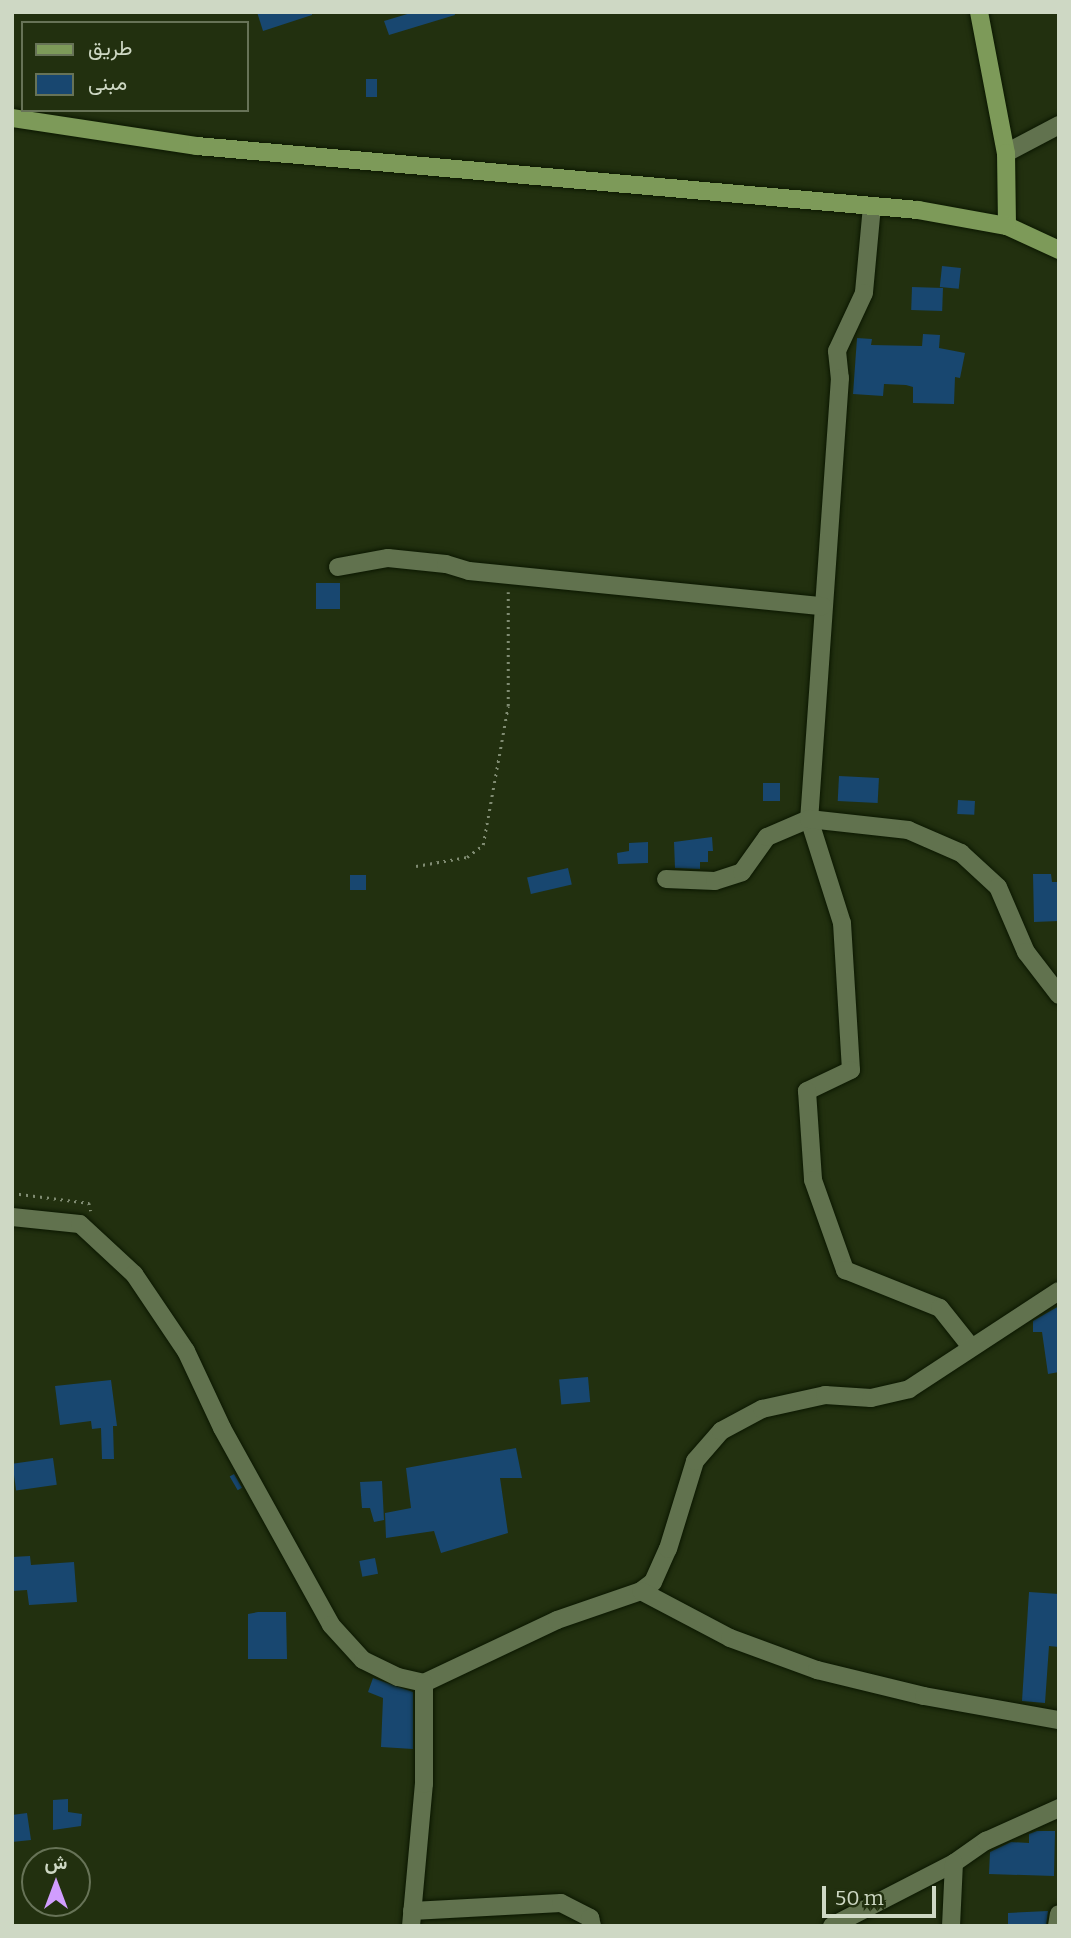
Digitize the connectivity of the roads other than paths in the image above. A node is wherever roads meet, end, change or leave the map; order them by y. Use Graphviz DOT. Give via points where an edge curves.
graph roads {
  1 [pos="979,12"];
  2 [pos="12,118"];
  3 [pos="1059,125"];
  4 [pos="1006,153"];
  5 [pos="872,206"];
  6 [pos="1007,226"];
  7 [pos="1059,250"];
  8 [pos="338,567"];
  9 [pos="822,606"];
  10 [pos="809,820"];
  11 [pos="666,879"];
  12 [pos="1059,995"];
  13 [pos="12,1217"];
  14 [pos="1059,1291"];
  15 [pos="971,1347"];
  16 [pos="641,1591"];
  17 [pos="424,1683"];
  18 [pos="1059,1720"];
  19 [pos="1059,1808"];
  20 [pos="954,1863"];
  21 [pos="1059,1914"];
  22 [pos="411,1918"];
  23 [pos="861,1919"];
  24 [pos="592,1926"];
  25 [pos="832,1926"];
  26 [pos="951,1926"];
  27 [pos="1057,1926"];
  1 -- 4 [label="main road"];
  2 -- 5 [label="main road" via="197,146 356,163"];
  3 -- 4 [label="street"];
  4 -- 6 [label="main road"];
  5 -- 6 [label="main road" via="964,216"];
  5 -- 9 [label="street" via="864,293 837,351 838,416"];
  6 -- 7 [label="main road"];
  8 -- 9 [label="street" via="388,558"];
  9 -- 10 [label="street"];
  10 -- 11 [label="street" via="767,838 742,872 715,881"];
  10 -- 12 [label="street" via="908,831 961,853 998,887 1026,952"];
  10 -- 15 [label="street" via="842,923 851,1070 807,1091 813,1180 845,1270 940,1308"];
  13 -- 17 [label="street" via="80,1224 105,1242 134,1274 186,1351 222,1428 331,1625 363,1660 398,1677"];
  14 -- 15 [label="street"];
  15 -- 16 [label="street" via="909,1388 871,1398 825,1395 775,1406 721,1431 695,1461 668,1549 653,1582"];
  16 -- 17 [label="street" via="557,1620"];
  16 -- 18 [label="street" via="730,1638 817,1670 924,1696"];
  17 -- 22 [label="street" via="424,1784"];
  19 -- 20 [label="street" via="986,1841"];
  20 -- 23 [label="street"];
  20 -- 26 [label="street"];
  21 -- 27 [label="street"];
  22 -- 24 [label="street" via="561,1903 590,1918"];
  23 -- 25 [label="street"];
}
